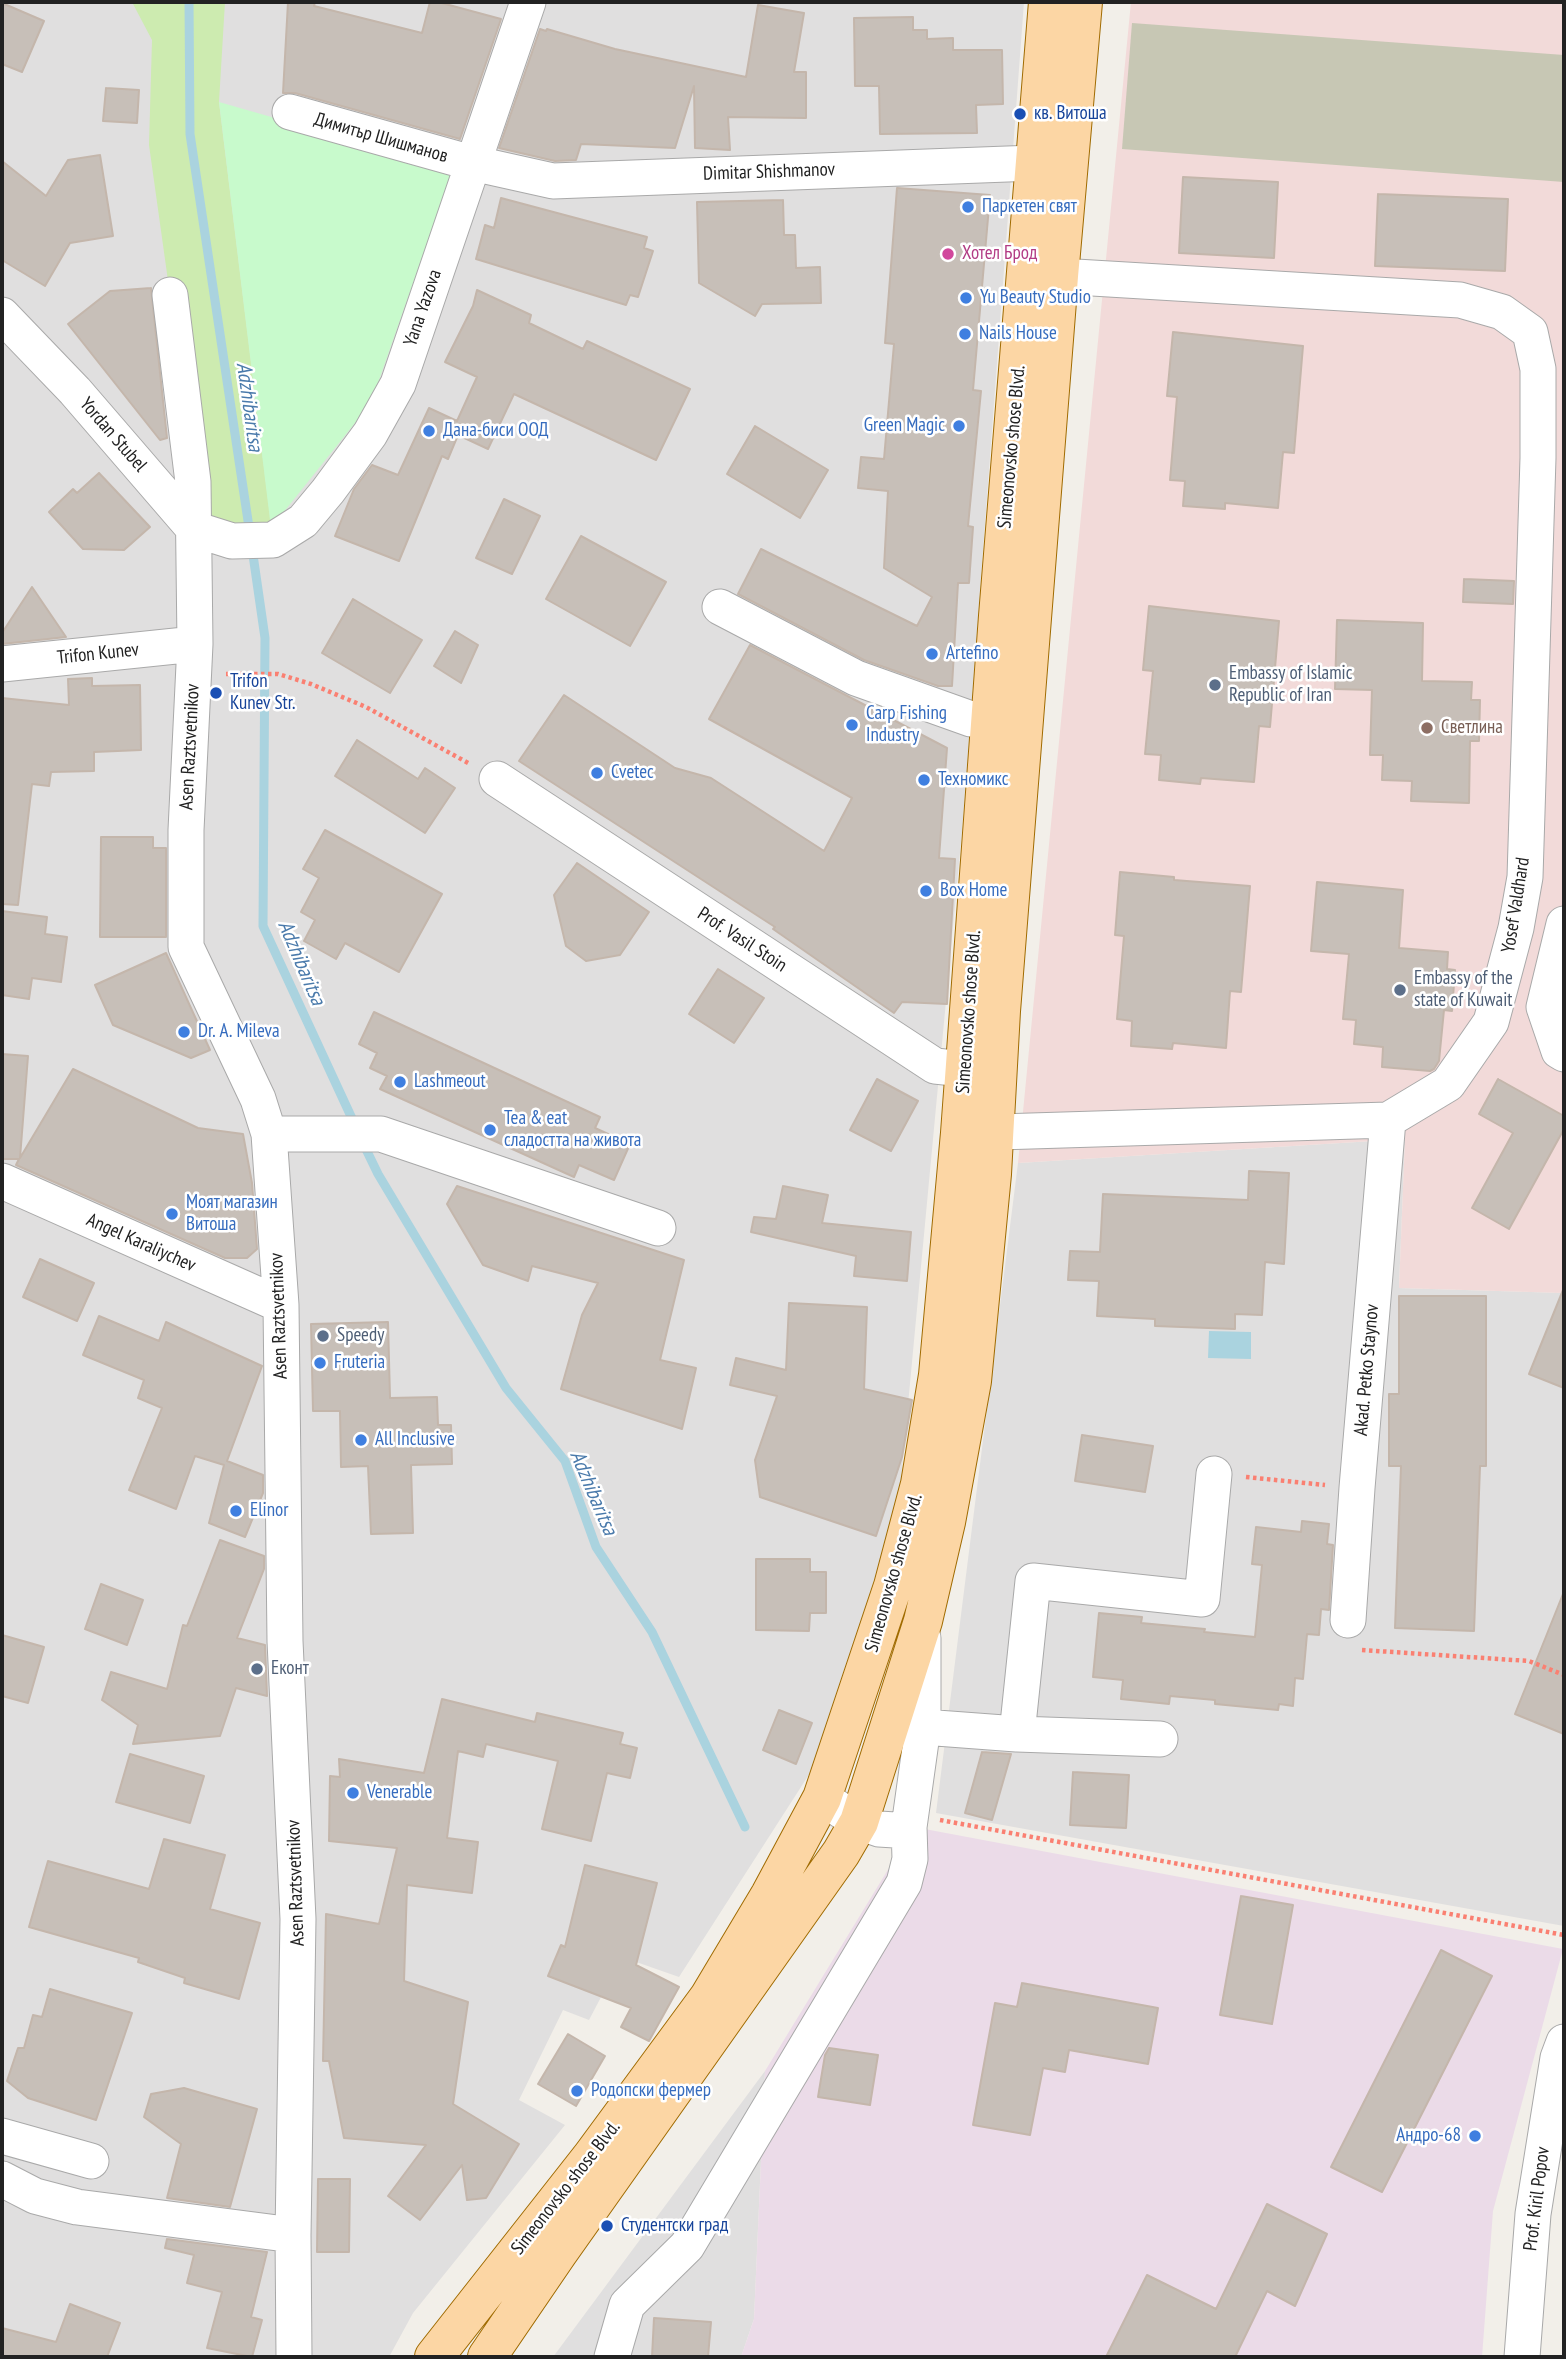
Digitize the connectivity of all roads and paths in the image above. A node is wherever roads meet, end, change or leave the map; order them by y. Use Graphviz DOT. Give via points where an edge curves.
graph roads {
  1 [pos="528,2"];
  2 [pos="1048,2"];
  3 [pos="1083,2"];
  4 [pos="290,113"];
  5 [pos="1052,162"];
  6 [pos="472,163"];
  7 [pos="1059,276"];
  8 [pos="170,295"];
  9 [pos="2,315"];
  10 [pos="194,529"];
  11 [pos="720,607"];
  12 [pos="195,644"];
  13 [pos="2,664"];
  14 [pos="217,674"];
  15 [pos="991,722"];
  16 [pos="497,779"];
  17 [pos="1564,924"];
  18 [pos="1564,1054"];
  19 [pos="981,1072"];
  20 [pos="1388,1120"];
  21 [pos="977,1133"];
  22 [pos="269,1134"];
  23 [pos="2,1181"];
  24 [pos="658,1228"];
  25 [pos="281,1305"];
  26 [pos="1214,1474"];
  27 [pos="1282,1481"];
  28 [pos="1326,1485"];
  29 [pos="1348,1620"];
  30 [pos="923,1621"];
  31 [pos="1564,1675"];
  32 [pos="923,1727"];
  33 [pos="1017,1734"];
  34 [pos="1160,1739"];
  35 [pos="822,1798"];
  36 [pos="910,1821"];
  37 [pos="859,1822"];
  38 [pos="1564,1935"];
  39 [pos="1564,2042"];
  40 [pos="2,2138"];
  41 [pos="92,2161"];
  42 [pos="2,2179"];
  43 [pos="293,2235"];
  44 [pos="294,2357"];
  45 [pos="434,2357"];
  46 [pos="487,2357"];
  47 [pos="612,2357"];
  48 [pos="1522,2357"];
  1 -- 6 [label="street, Yana Yazova"];
  2 -- 5 [label="main road, Simeonovsko shose Blvd."];
  3 -- 5 [label="main road, Simeonovsko shose Blvd."];
  4 -- 6 [label="street, Димитър Шишманов"];
  5 -- 6 [label="street, Dimitar Shishmanov" via="553,181"];
  5 -- 7 [label="main road, Simeonovsko shose Blvd."];
  5 -- 15 [label="main road, Simeonovsko shose Blvd."];
  6 -- 10 [label="street, Yana Yazova" via="398,384 370,434 328,491 303,521 273,540 232,541"];
  7 -- 19 [label="main road, Simeonovsko shose Blvd."];
  7 -- 20 [label="street, Yosef Valdhard" via="1460,300 1502,312 1530,332 1538,369 1538,458 1525,877 1516,928 1491,1021 1448,1084"];
  8 -- 10 [label="street, Asen Raztsvetnikov" via="193,482"];
  9 -- 10 [label="street, Yordan Stubel" via="75,391"];
  10 -- 12 [label="street, Asen Raztsvetnikov"];
  11 -- 15 [label="street" via="856,678"];
  12 -- 13 [label="street, Trifon Kunev"];
  12 -- 22 [label="street, Asen Raztsvetnikov" via="186,947 258,1099"];
  14 -- 16 [label="path" via="278,674 366,707"];
  15 -- 19 [label="main road, Simeonovsko shose Blvd."];
  16 -- 19 [label="street, Prof. Vasil Stoin" via="934,1066"];
  17 -- 18 [label="street" via="1544,1007"];
  19 -- 21 [label="main road, Simeonovsko shose Blvd."];
  20 -- 21 [label="street, Yosef Valdhard"];
  20 -- 29 [label="street, Akad. Petko Staynov"];
  21 -- 30 [label="main road, Simeonovsko shose Blvd." via="972,1381"];
  21 -- 35 [label="main road, Simeonovsko shose Blvd." via="920,1484 892,1587"];
  22 -- 24 [label="street" via="381,1134"];
  22 -- 25 [label="street, Asen Raztsvetnikov"];
  23 -- 25 [label="street, Angel Karaliychev"];
  25 -- 43 [label="street, Asen Raztsvetnikov" via="285,1641 298,1919"];
  26 -- 33 [label="street" via="1202,1599 1033,1581"];
  27 -- 28 [label="path"];
  29 -- 31 [label="path" via="1349,1640 1360,1649 1529,1661"];
  30 -- 32 [label="street, Simeonovsko shose Blvd."];
  30 -- 37 [label="main road, Simeonovsko shose Blvd."];
  32 -- 33 [label="street"];
  32 -- 36 [label="street, Simeonovsko shose Blvd."];
  33 -- 34 [label="street"];
  35 -- 37 [label="street"];
  35 -- 45 [label="main road, Simeonovsko shose Blvd." via="709,1997 592,2156"];
  36 -- 37 [label="street" via="887,1830"];
  36 -- 38 [label="path"];
  36 -- 47 [label="street, Simeonovsko shose Blvd." via="910,1859 904,1883 687,2246 627,2305"];
  37 -- 46 [label="main road, Simeonovsko shose Blvd."];
  39 -- 48 [label="street, Prof. Kiril Popov" via="1533,2214"];
  40 -- 41 [label="street"];
  42 -- 43 [label="street" via="35,2196 77,2207"];
  43 -- 44 [label="street, Asen Raztsvetnikov"];
}
